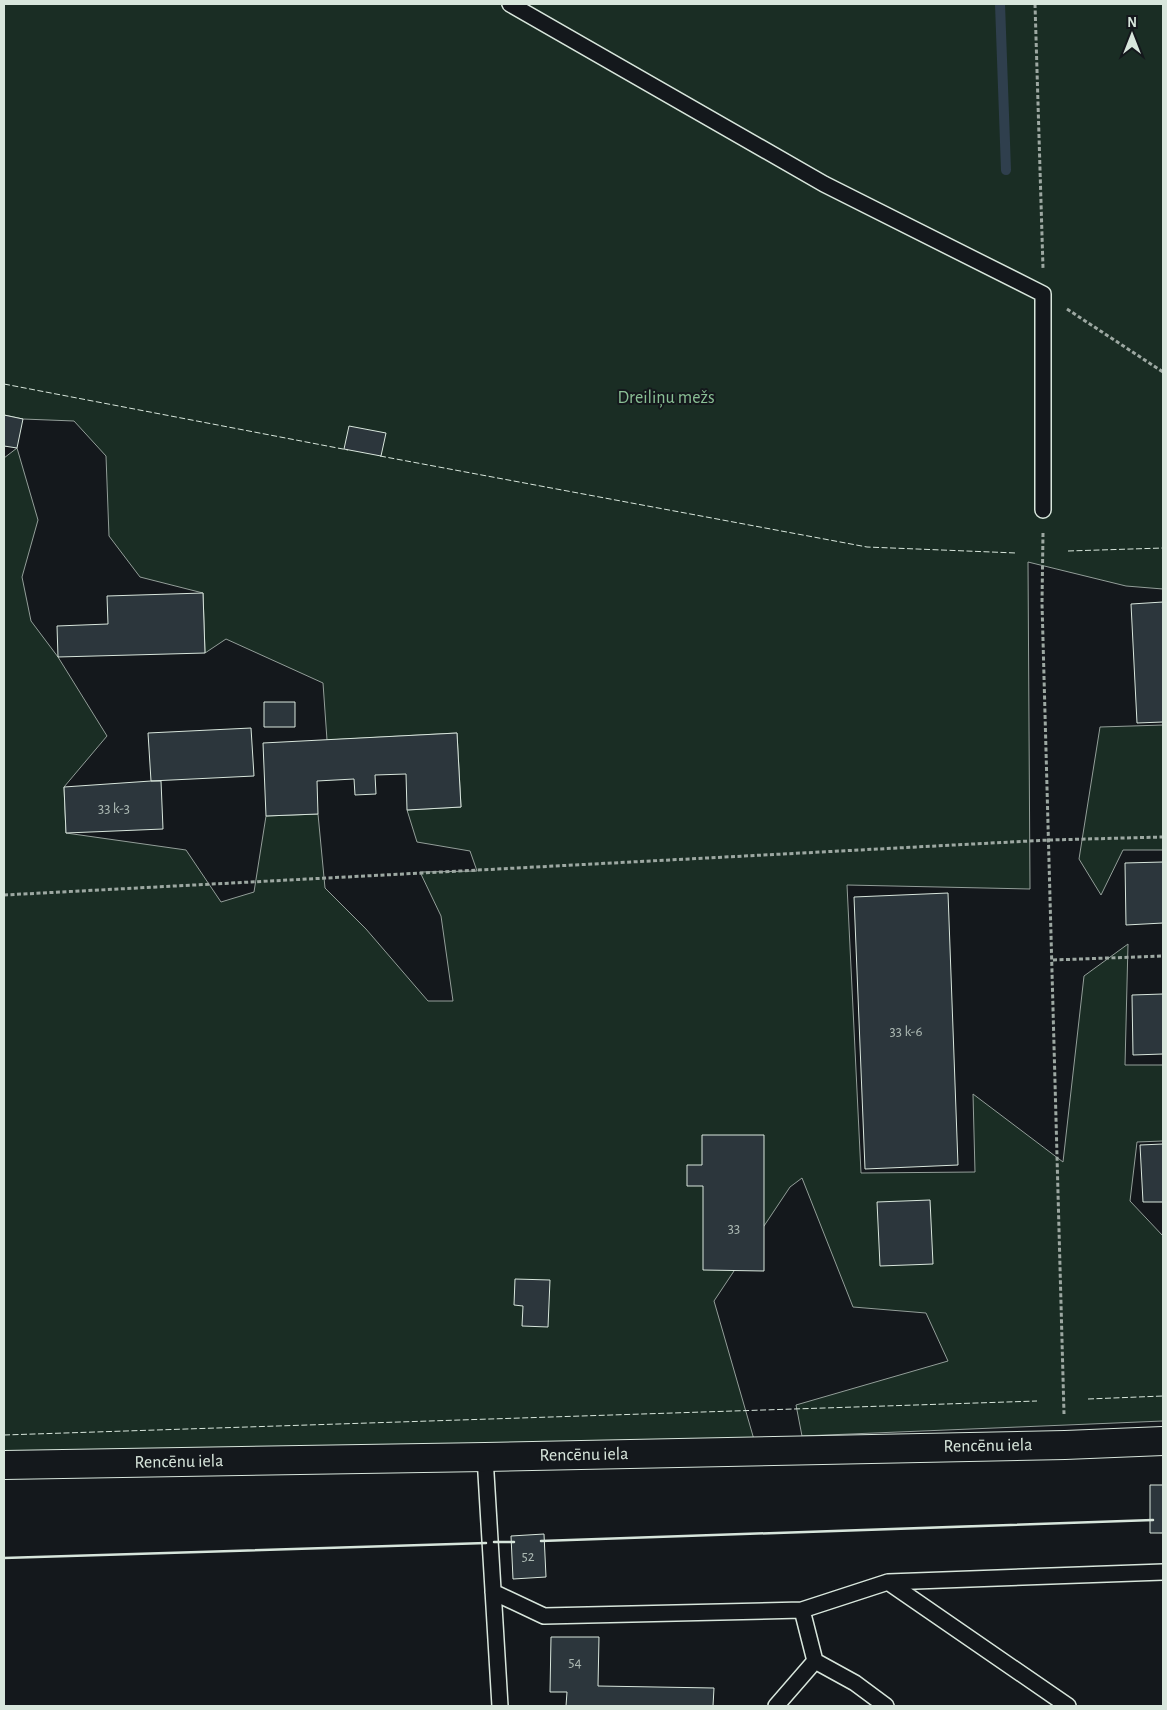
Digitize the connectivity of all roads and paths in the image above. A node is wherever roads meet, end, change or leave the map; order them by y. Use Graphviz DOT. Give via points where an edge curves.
graph roads {
  1 [pos="510,4"];
  2 [pos="1035,4"];
  3 [pos="1043,294"];
  4 [pos="1163,372"];
  5 [pos="1043,510"];
  6 [pos="1163,837"];
  7 [pos="1049,840"];
  8 [pos="4,895"];
  9 [pos="1163,956"];
  10 [pos="1053,960"];
  11 [pos="1163,1441"];
  12 [pos="1064,1445"];
  13 [pos="485,1457"];
  14 [pos="4,1465"];
  15 [pos="1163,1572"];
  16 [pos="888,1582"];
  17 [pos="493,1592"];
  18 [pos="802,1610"];
  19 [pos="815,1662"];
  20 [pos="500,1706"];
  21 [pos="776,1706"];
  22 [pos="886,1706"];
  23 [pos="1068,1706"];
  1 -- 3 [label="lane" via="824,184"];
  2 -- 3 [label="path"];
  3 -- 4 [label="path"];
  3 -- 5 [label="lane"];
  5 -- 7 [label="path" via="1042,603"];
  6 -- 7 [label="path"];
  7 -- 8 [label="path"];
  7 -- 10 [label="path"];
  9 -- 10 [label="path"];
  10 -- 12 [label="path"];
  11 -- 12 [label="street, Rencēnu iela"];
  12 -- 13 [label="street, Rencēnu iela"];
  13 -- 14 [label="street, Rencēnu iela"];
  13 -- 17 [label="lane"];
  15 -- 16 [label="lane"];
  16 -- 18 [label="lane"];
  16 -- 23 [label="lane"];
  17 -- 18 [label="lane" via="544,1616"];
  17 -- 20 [label="lane"];
  18 -- 19 [label="lane"];
  19 -- 21 [label="lane"];
  19 -- 22 [label="lane" via="855,1683"];
}
